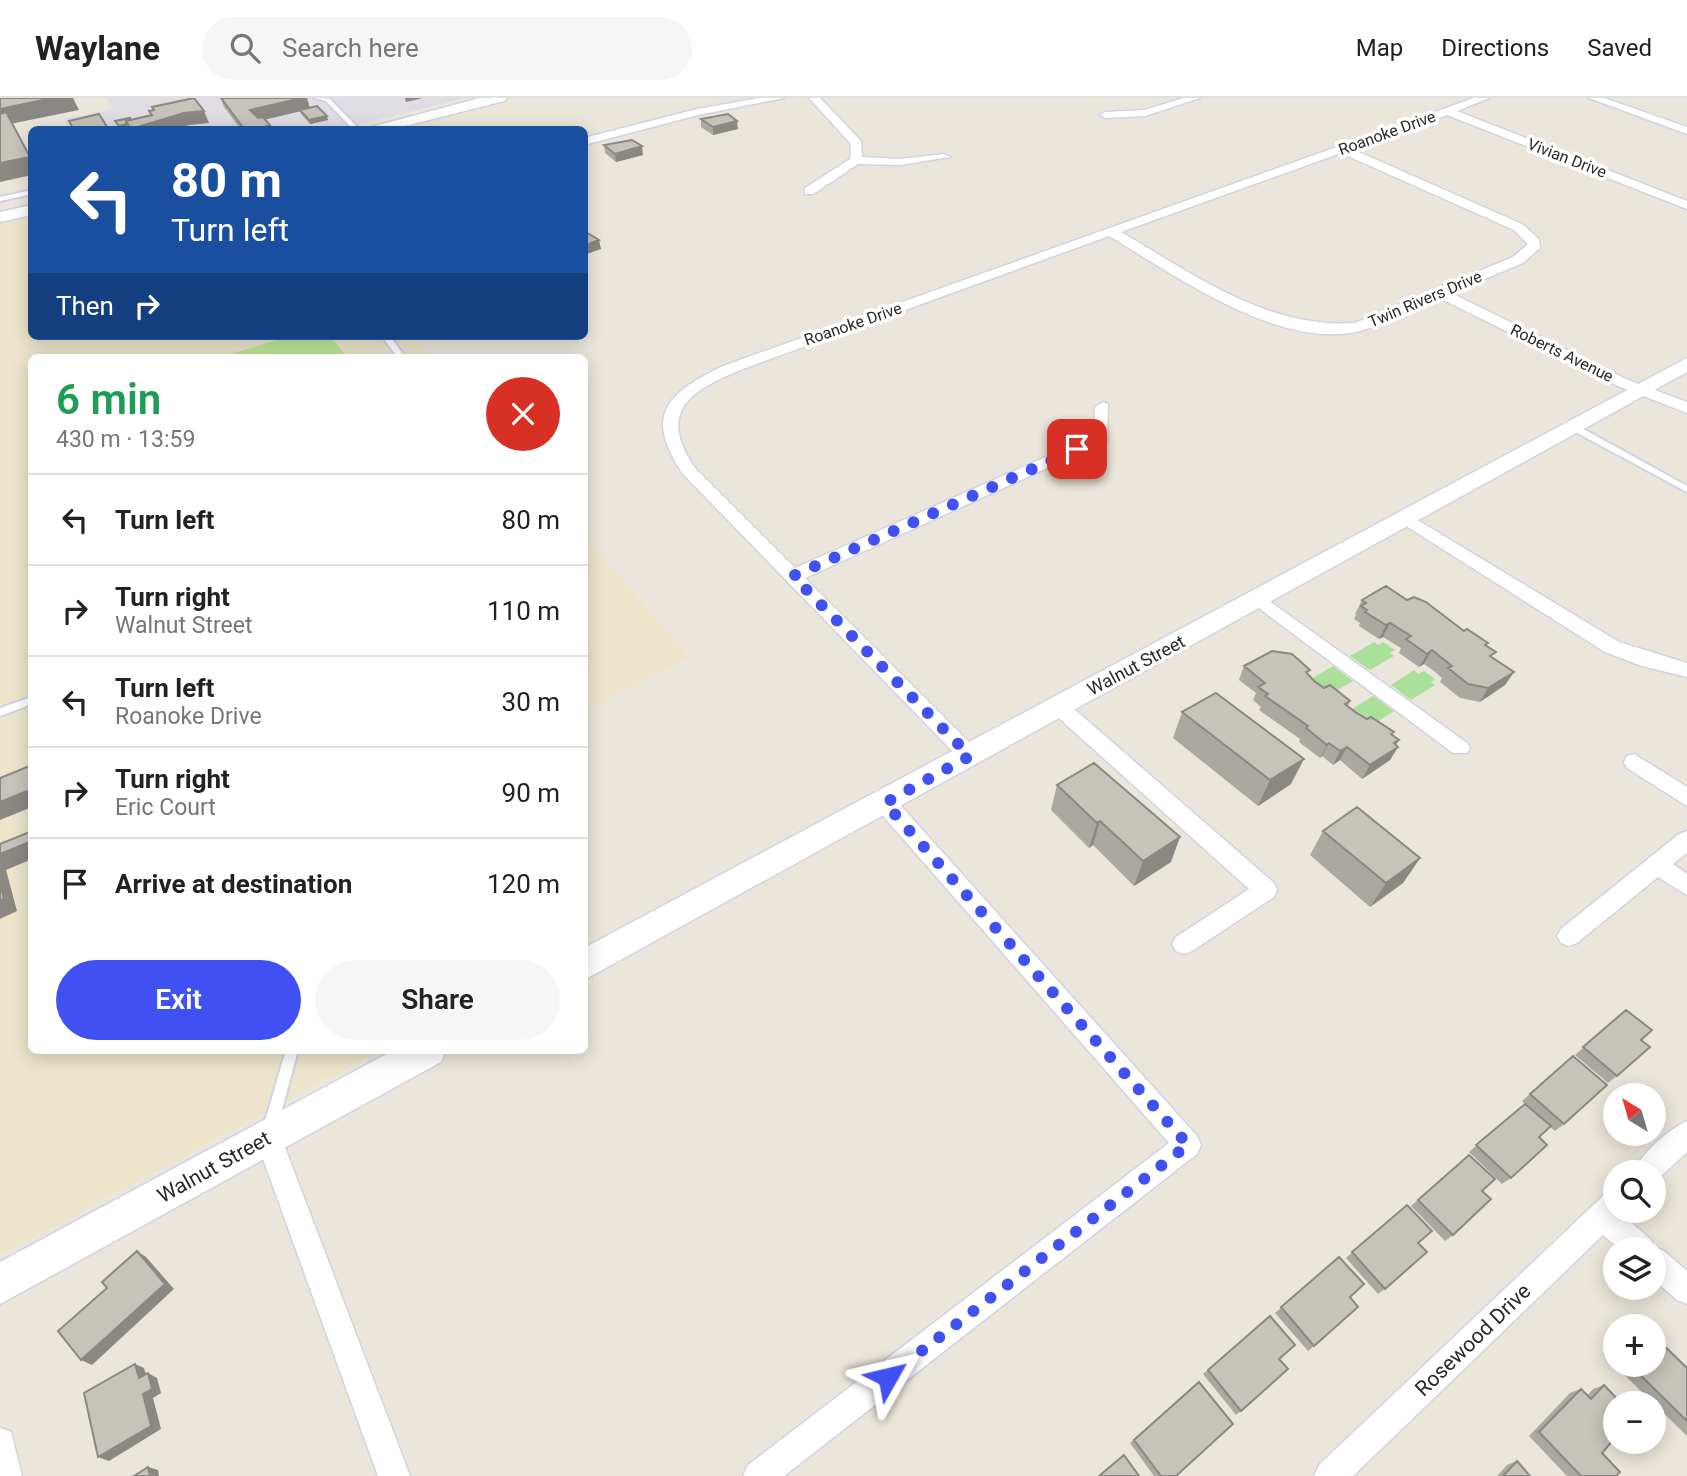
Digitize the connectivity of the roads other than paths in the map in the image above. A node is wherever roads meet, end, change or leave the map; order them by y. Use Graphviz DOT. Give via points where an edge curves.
graph roads {
  1 [pos="317,98"];
  2 [pos="336,98"];
  3 [pos="499,98"];
  4 [pos="779,98"];
  5 [pos="814,98"];
  6 [pos="1195,98"];
  7 [pos="1484,98"];
  8 [pos="1594,98"];
  9 [pos="328,100"];
  10 [pos="1447,111"];
  11 [pos="1105,115"];
  12 [pos="354,126"];
  13 [pos="384,126"];
  14 [pos="1687,131"];
  15 [pos="588,141"];
  16 [pos="1342,149"];
  17 [pos="944,157"];
  18 [pos="856,160"];
  19 [pos="809,191"];
  20 [pos="28,193"];
  21 [pos="0,199"];
  22 [pos="1687,205"];
  23 [pos="28,211"];
  24 [pos="0,217"];
  25 [pos="1111,232"];
  26 [pos="1440,293"];
  27 [pos="1687,365"];
  28 [pos="1643,389"];
  29 [pos="1103,407"];
  30 [pos="1687,408"];
  31 [pos="1573,427"];
  32 [pos="1687,489"];
  33 [pos="1406,518"];
  34 [pos="793,576"];
  35 [pos="1258,599"];
  36 [pos="1687,670"];
  37 [pos="28,702"];
  38 [pos="1058,706"];
  39 [pos="0,712"];
  40 [pos="1460,748"];
  41 [pos="970,756"];
  42 [pos="1633,762"];
  43 [pos="1687,798"];
  44 [pos="885,803"];
  45 [pos="1687,840"];
  46 [pos="1658,865"];
  47 [pos="1687,886"];
  48 [pos="1569,936"];
  49 [pos="1184,944"];
  50 [pos="588,963"];
  51 [pos="291,1054"];
  52 [pos="421,1054"];
  53 [pos="1687,1134"];
  54 [pos="268,1137"];
  55 [pos="1660,1160"];
  56 [pos="1603,1216"];
  57 [pos="1619,1223"];
  58 [pos="1631,1237"];
  59 [pos="1666,1272"];
  60 [pos="0,1284"];
  61 [pos="1687,1290"];
  62 [pos="0,1443"];
  63 [pos="6,1476"];
  64 [pos="394,1476"];
  65 [pos="759,1476"];
  66 [pos="1330,1476"];
  1 -- 9 [label="lane"];
  2 -- 9 [label="lane"];
  3 -- 13 [label="street"];
  4 -- 15 [label="street" via="697,112"];
  5 -- 18 [label="street" via="857,143"];
  6 -- 11 [label="street" via="1144,113"];
  7 -- 10 [label="street, Roanoke Drive"];
  8 -- 14 [label="street"];
  9 -- 12 [label="lane"];
  10 -- 16 [label="street, Roanoke Drive"];
  10 -- 22 [label="street, Vivian Drive"];
  16 -- 25 [label="street, Roanoke Drive"];
  16 -- 26 [label="street, Twin Rivers Drive" via="1518,227 1533,239 1532,250 1518,260"];
  17 -- 18 [label="street"];
  18 -- 19 [label="street"];
  20 -- 21 [label="lane"];
  23 -- 24 [label="street"];
  25 -- 26 [label="street, Twin Rivers Drive" via="1250,309 1312,329 1357,327"];
  25 -- 34 [label="street, Roanoke Drive" via="760,356 711,376 682,398 671,416 673,447 690,471"];
  26 -- 28 [label="street, Roberts Avenue"];
  27 -- 28 [label="street, Walnut Street"];
  28 -- 30 [label="street, Roberts Avenue"];
  28 -- 31 [label="street, Walnut Street"];
  29 -- 34 [label="street" via="1101,438"];
  31 -- 32 [label="lane"];
  31 -- 33 [label="street, Walnut Street"];
  33 -- 35 [label="street, Walnut Street"];
  33 -- 36 [label="street" via="1612,647"];
  34 -- 41 [label="street, Roanoke Drive"];
  35 -- 38 [label="street, Walnut Street"];
  35 -- 40 [label="street"];
  37 -- 39 [label="lane"];
  38 -- 41 [label="street, Walnut Street"];
  38 -- 49 [label="street" via="1266,890"];
  41 -- 44 [label="street, Walnut Street"];
  42 -- 43 [label="street"];
  44 -- 50 [label="street, Walnut Street"];
  44 -- 65 [label="street" via="1188,1145"];
  45 -- 46 [label="street"];
  46 -- 47 [label="street"];
  46 -- 48 [label="street"];
  51 -- 54 [label="lane"];
  52 -- 54 [label="street, Walnut Street"];
  53 -- 55 [label="street"];
  54 -- 60 [label="street, Walnut Street"];
  54 -- 64 [label="street"];
  56 -- 66 [label="street, Rosewood Drive"];
  57 -- 58 [label="street"];
  59 -- 61 [label="street"];
  62 -- 63 [label="street"];
}
